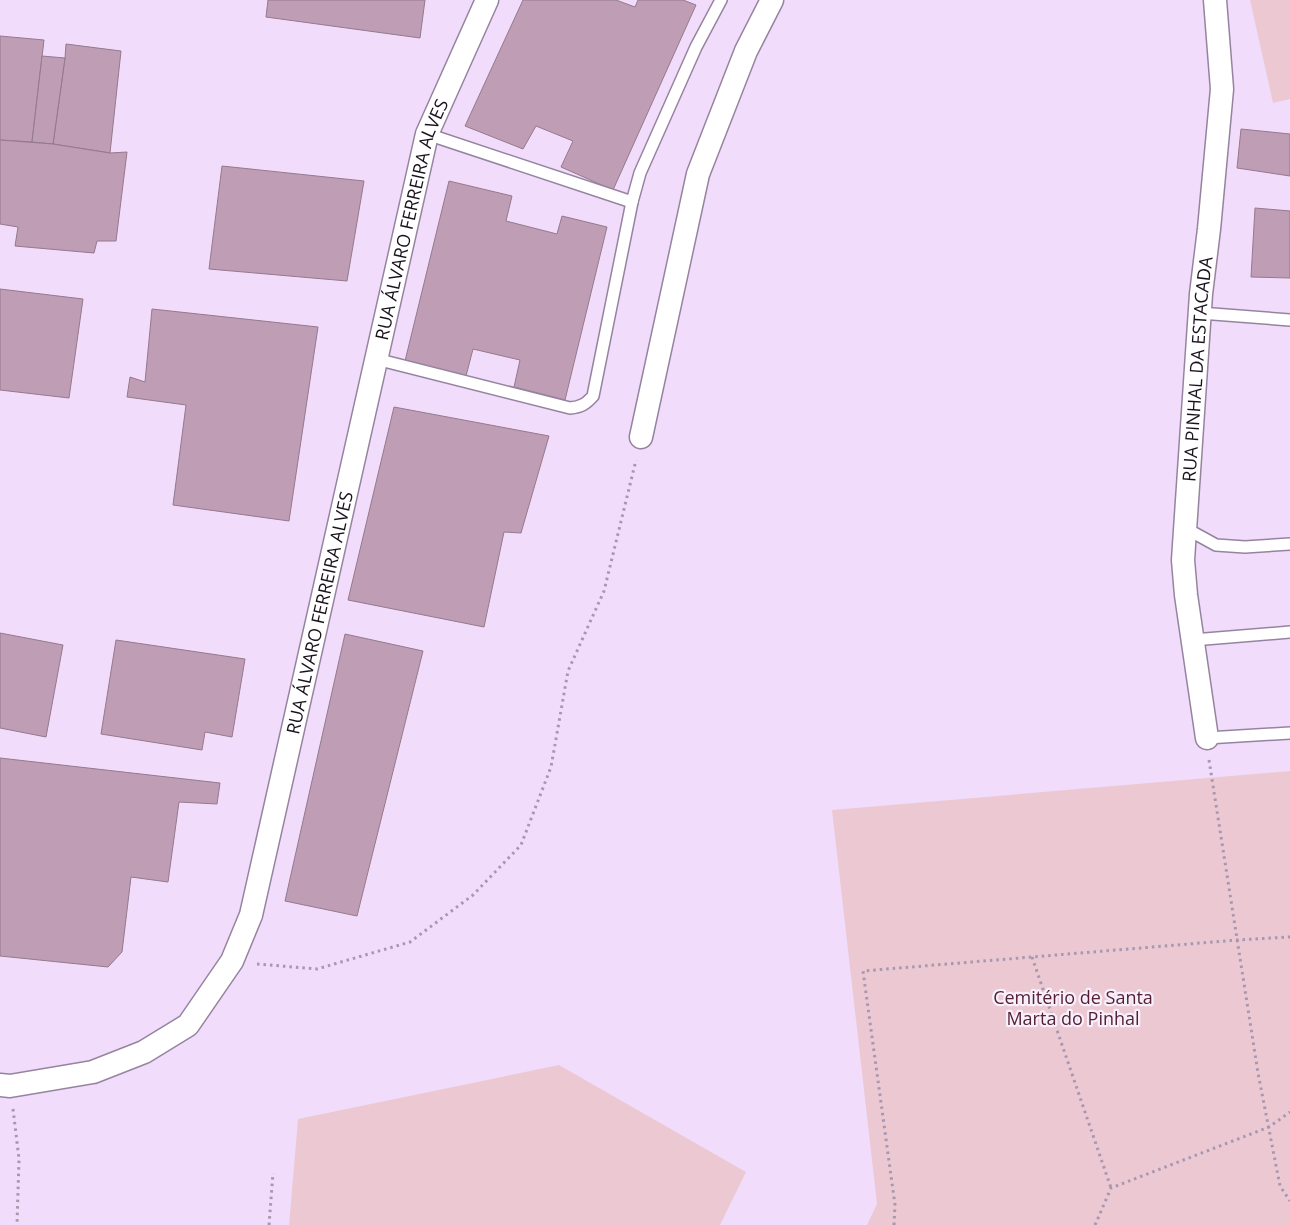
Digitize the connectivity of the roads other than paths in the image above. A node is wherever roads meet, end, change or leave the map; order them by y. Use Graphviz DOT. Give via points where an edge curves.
graph roads {
  1 [pos="487,0"];
  2 [pos="721,0"];
  3 [pos="772,0"];
  4 [pos="1215,0"];
  5 [pos="427,134"];
  6 [pos="632,202"];
  7 [pos="1200,313"];
  8 [pos="1290,320"];
  9 [pos="376,359"];
  10 [pos="641,437"];
  11 [pos="1185,528"];
  12 [pos="1290,544"];
  13 [pos="1290,632"];
  14 [pos="1193,640"];
  15 [pos="1290,733"];
  16 [pos="1207,738"];
  17 [pos="5,1085"];
  1 -- 5 [label="street, RUA ÁLVARO FERREIRA ALVES"];
  2 -- 6 [label="lane" via="692,56 640,173"];
  3 -- 10 [label="street" via="746,51 698,174"];
  4 -- 7 [label="street, RUA PINHAL DA ESTACADA" via="1222,89"];
  5 -- 6 [label="lane"];
  5 -- 9 [label="street, RUA ÁLVARO FERREIRA ALVES"];
  6 -- 9 [label="lane" via="593,396 584,405 570,408"];
  7 -- 8 [label="lane"];
  7 -- 11 [label="street, RUA PINHAL DA ESTACADA"];
  9 -- 17 [label="street, RUA ÁLVARO FERREIRA ALVES" via="251,914 232,961 188,1025 144,1052 93,1072"];
  11 -- 12 [label="lane" via="1216,545"];
  11 -- 14 [label="street, RUA PINHAL DA ESTACADA" via="1183,560"];
  13 -- 14 [label="lane"];
  14 -- 16 [label="street, RUA PINHAL DA ESTACADA"];
  15 -- 16 [label="lane"];
}
